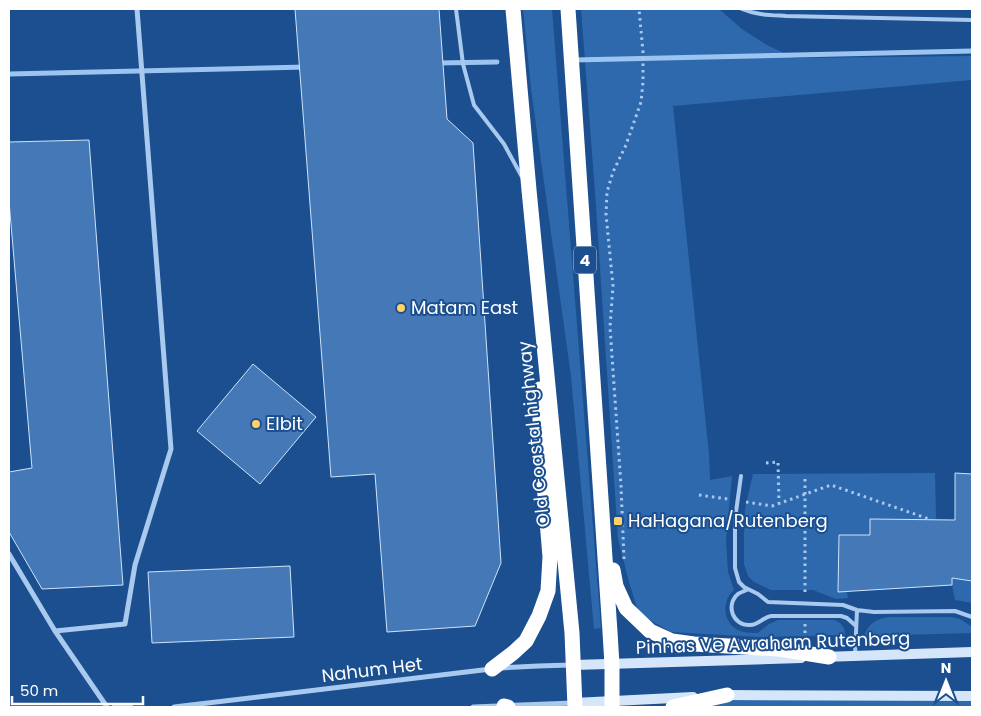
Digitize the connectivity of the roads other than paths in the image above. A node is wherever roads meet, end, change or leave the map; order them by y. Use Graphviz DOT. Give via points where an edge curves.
graph roads {
  1 [pos="137,9"];
  2 [pos="456,9"];
  3 [pos="513,9"];
  4 [pos="568,9"];
  5 [pos="742,9"];
  6 [pos="972,20"];
  7 [pos="529,190"];
  8 [pos="539,292"];
  9 [pos="741,476"];
  10 [pos="602,511"];
  11 [pos="9,554"];
  12 [pos="748,589"];
  13 [pos="857,610"];
  14 [pos="972,616"];
  15 [pos="856,626"];
  16 [pos="55,631"];
  17 [pos="972,652"];
  18 [pos="855,656"];
  19 [pos="829,657"];
  20 [pos="612,664"];
  21 [pos="574,665"];
  22 [pos="492,669"];
  23 [pos="727,695"];
  24 [pos="972,696"];
  25 [pos="575,705"];
  26 [pos="612,705"];
  27 [pos="506,706"];
  28 [pos="106,707"];
  29 [pos="114,707"];
  30 [pos="131,707"];
  31 [pos="174,707"];
  32 [pos="473,707"];
  33 [pos="673,707"];
  1 -- 16 [label="street" via="172,449 135,565 125,624"];
  2 -- 7 [label="lane" via="462,64 474,105 504,144"];
  3 -- 7 [label="highway, Old Coastal highway"];
  4 -- 10 [label="highway, 4"];
  5 -- 6 [label="lane" via="786,16"];
  7 -- 8 [label="highway, Old Coastal highway"];
  8 -- 21 [label="highway, Old Coastal highway"];
  8 -- 22 [label="highway" via="540,436 550,557 548,591 526,641"];
  9 -- 12 [label="lane" via="735,519 735,568 739,582"];
  10 -- 19 [label="highway" via="616,586 626,608 650,631 672,641 779,649"];
  10 -- 20 [label="highway, 4"];
  11 -- 16 [label="street"];
  12 -- 13 [label="lane" via="768,602 843,605"];
  12 -- 15 [label="lane" via="733,599 733,616 742,624 753,625 771,616 841,616"];
  13 -- 14 [label="lane" via="955,611"];
  13 -- 15 [label="lane"];
  15 -- 18 [label="lane"];
  16 -- 28 [label="street"];
  17 -- 18 [label="main road, Pinhas Ve Avraham Rutenberg"];
  18 -- 19 [label="main road, Pinhas Ve Avraham Rutenberg"];
  19 -- 20 [label="main road, Pinhas Ve Avraham Rutenberg"];
  20 -- 21 [label="main road, Pinhas Ve Avraham Rutenberg"];
  20 -- 26 [label="highway, 4"];
  21 -- 22 [label="street, Nahum Het"];
  21 -- 25 [label="highway, Old Coastal highway"];
  22 -- 31 [label="street, Nahum Het"];
  23 -- 24 [label="main road"];
  23 -- 26 [label="main road"];
  23 -- 33 [label="highway"];
  25 -- 26 [label="main road"];
  25 -- 27 [label="street"];
  27 -- 32 [label="street"];
  29 -- 30 [label="street"];
}
